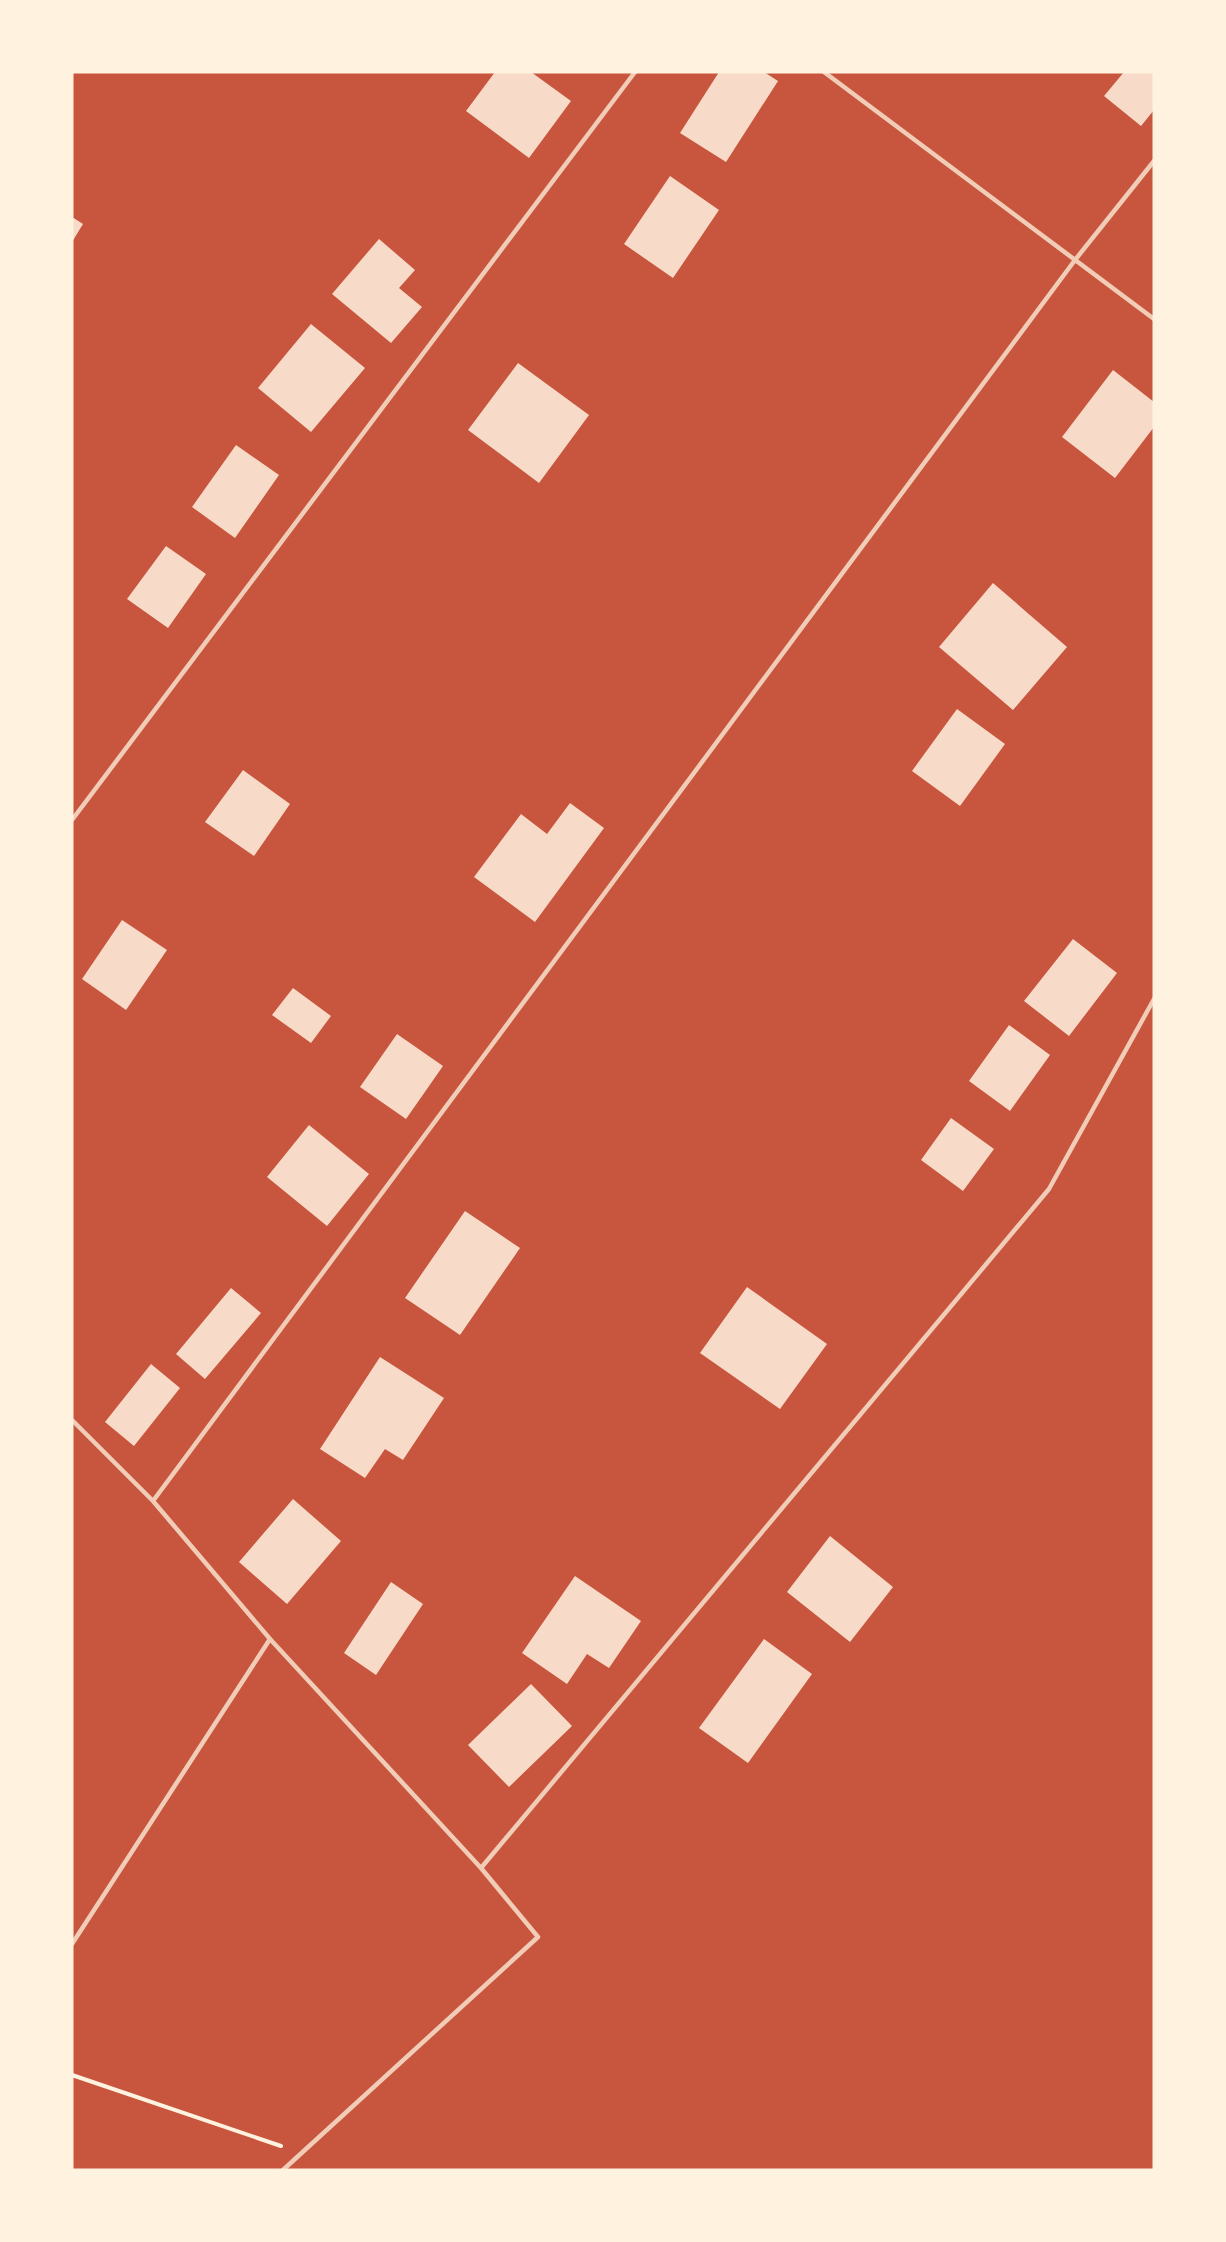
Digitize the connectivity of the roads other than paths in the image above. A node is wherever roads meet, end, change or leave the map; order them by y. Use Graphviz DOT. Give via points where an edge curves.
graph roads {
  1 [pos="635,72"];
  2 [pos="824,72"];
  3 [pos="1154,161"];
  4 [pos="1075,261"];
  5 [pos="1154,319"];
  6 [pos="72,820"];
  7 [pos="1154,999"];
  8 [pos="72,1420"];
  9 [pos="153,1501"];
  10 [pos="270,1639"];
  11 [pos="481,1868"];
  12 [pos="72,1944"];
  13 [pos="284,2170"];
  1 -- 6 [label="lane"];
  2 -- 4 [label="lane"];
  3 -- 4 [label="lane"];
  4 -- 5 [label="lane"];
  4 -- 9 [label="lane"];
  7 -- 11 [label="lane" via="1049,1189"];
  8 -- 9 [label="lane"];
  9 -- 10 [label="lane"];
  10 -- 11 [label="lane"];
  10 -- 12 [label="lane"];
  11 -- 13 [label="lane" via="538,1937"];
}
